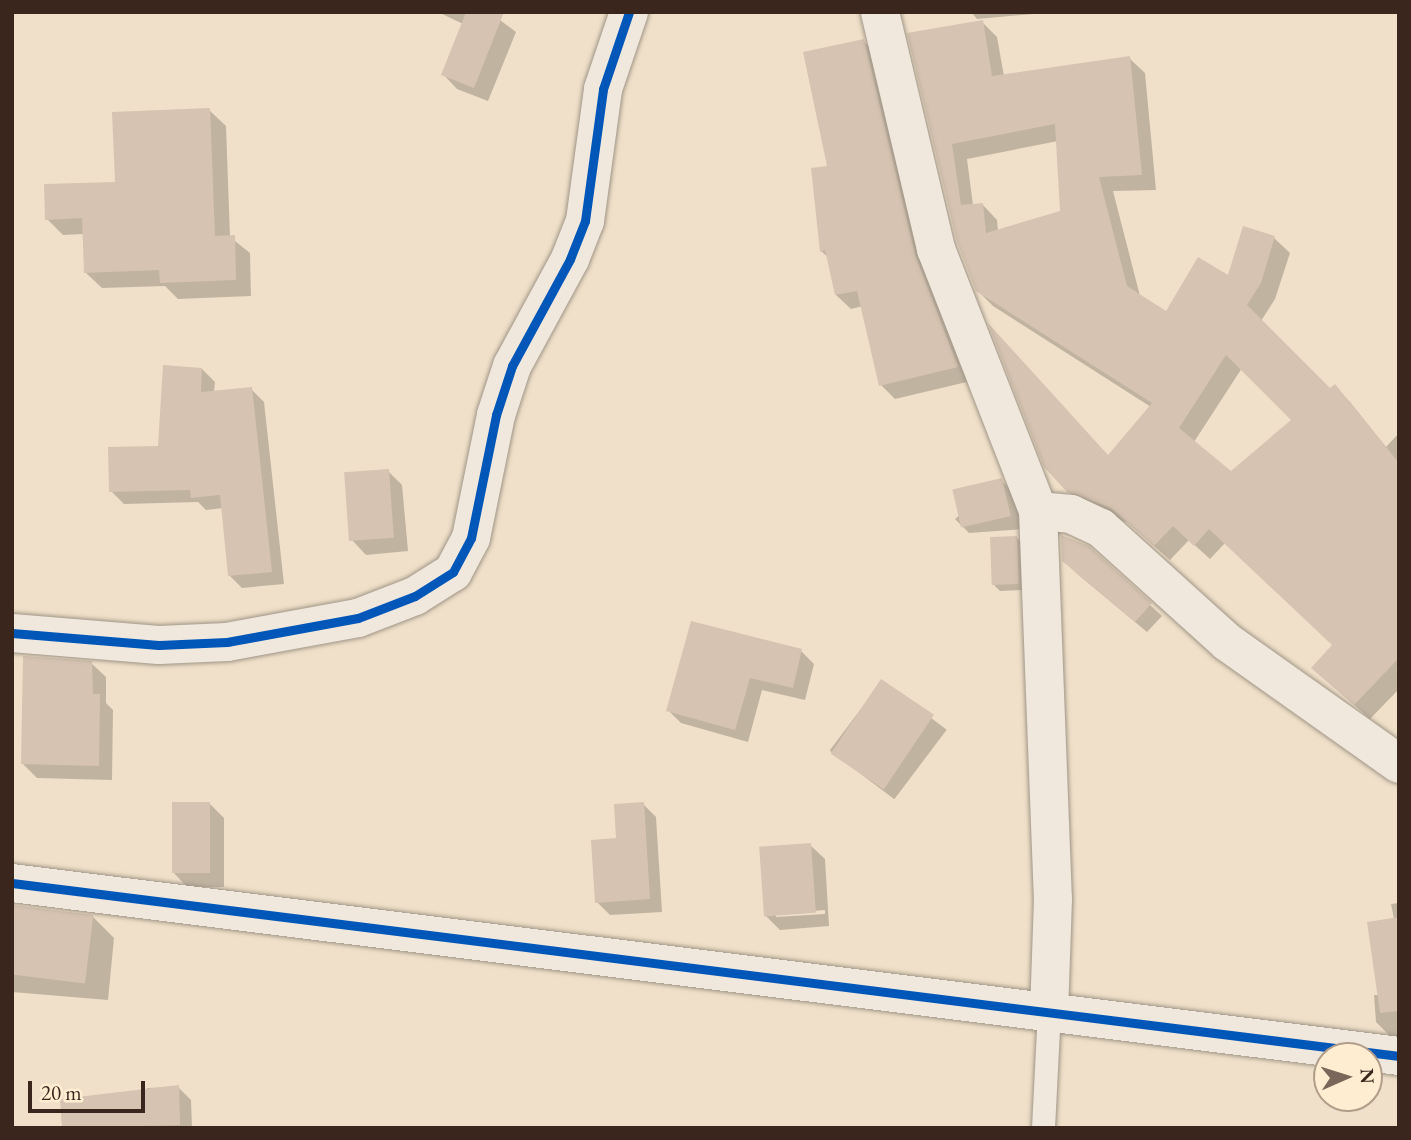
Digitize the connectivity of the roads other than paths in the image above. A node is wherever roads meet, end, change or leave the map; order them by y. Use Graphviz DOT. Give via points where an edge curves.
graph roads {
  1 [pos="629,12"];
  2 [pos="880,12"];
  3 [pos="1038,510"];
  4 [pos="12,633"];
  5 [pos="1399,764"];
  6 [pos="12,883"];
  7 [pos="1049,1011"];
  8 [pos="1399,1056"];
  9 [pos="1043,1128"];
  1 -- 4 [label="street" via="603,89 585,221 570,259 512,366 496,415 471,538 453,572 415,596 358,618 227,642 159,645"];
  2 -- 3 [label="street" via="936,250"];
  3 -- 5 [label="street" via="1071,514 1101,527 1227,642"];
  3 -- 7 [label="street" via="1053,899"];
  6 -- 7 [label="street"];
  7 -- 8 [label="street"];
  7 -- 9 [label="lane"];
}
